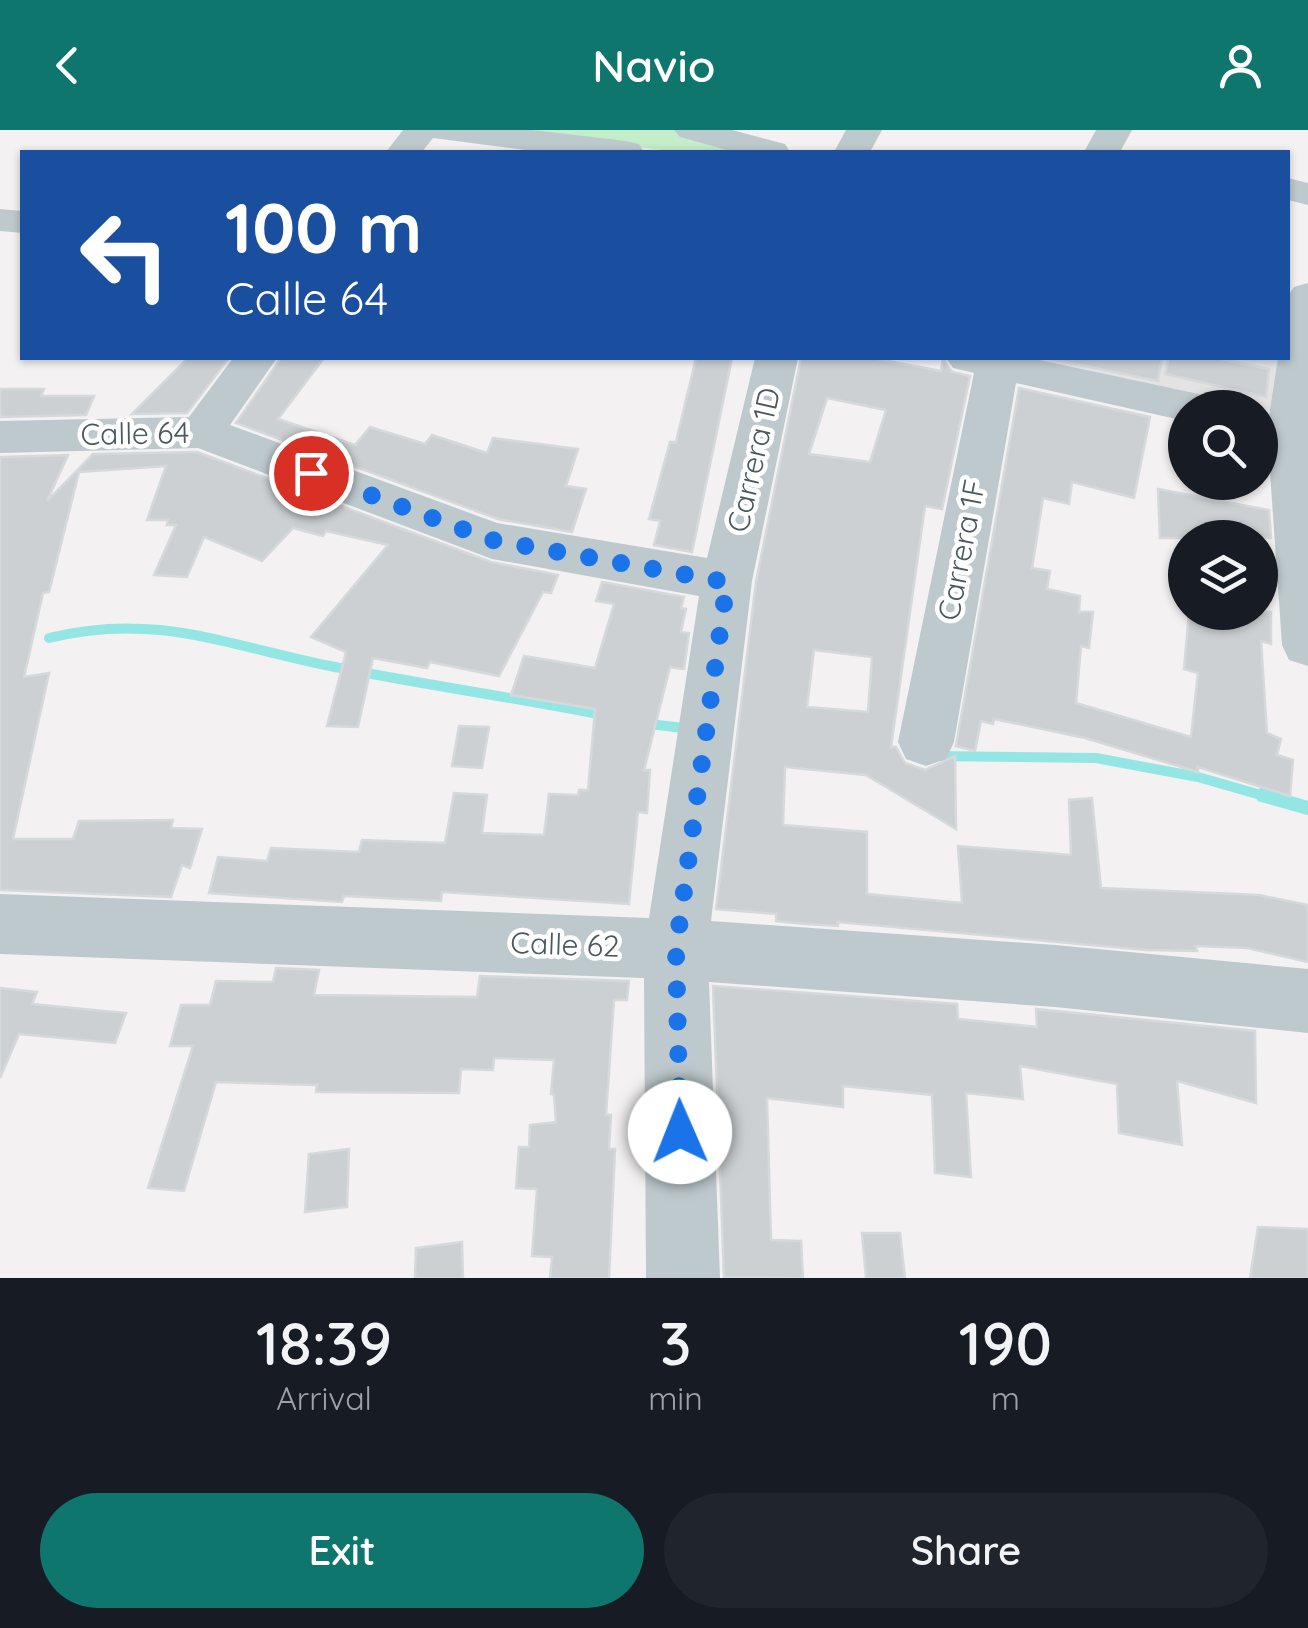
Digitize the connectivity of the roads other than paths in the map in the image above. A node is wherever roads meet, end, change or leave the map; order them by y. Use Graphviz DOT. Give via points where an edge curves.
graph roads {
  1 [pos="421,130"];
  2 [pos="444,130"];
  3 [pos="692,130"];
  4 [pos="406,150"];
  5 [pos="609,150"];
  6 [pos="765,150"];
  7 [pos="1302,301"];
  8 [pos="254,360"];
  9 [pos="776,360"];
  10 [pos="988,360"];
  11 [pos="1168,402"];
  12 [pos="1286,429"];
  13 [pos="202,432"];
  14 [pos="0,437"];
  15 [pos="727,582"];
  16 [pos="1308,644"];
  17 [pos="926,742"];
  18 [pos="0,924"];
  19 [pos="676,949"];
  20 [pos="1308,1001"];
  21 [pos="683,1278"];
  1 -- 4 [label="street"];
  2 -- 5 [label="street"];
  3 -- 6 [label="street"];
  7 -- 12 [label="street"];
  8 -- 13 [label="street"];
  9 -- 15 [label="street, Carrera 1D"];
  10 -- 11 [label="street"];
  10 -- 17 [label="street, Carrera 1F"];
  12 -- 16 [label="street"];
  13 -- 14 [label="street, Calle 64"];
  13 -- 15 [label="street, Calle 64" via="492,540"];
  15 -- 19 [label="street, Carrera 1D"];
  18 -- 19 [label="street, Calle 62"];
  19 -- 20 [label="street, Calle 62"];
  19 -- 21 [label="street, Carrera 1D"];
}
